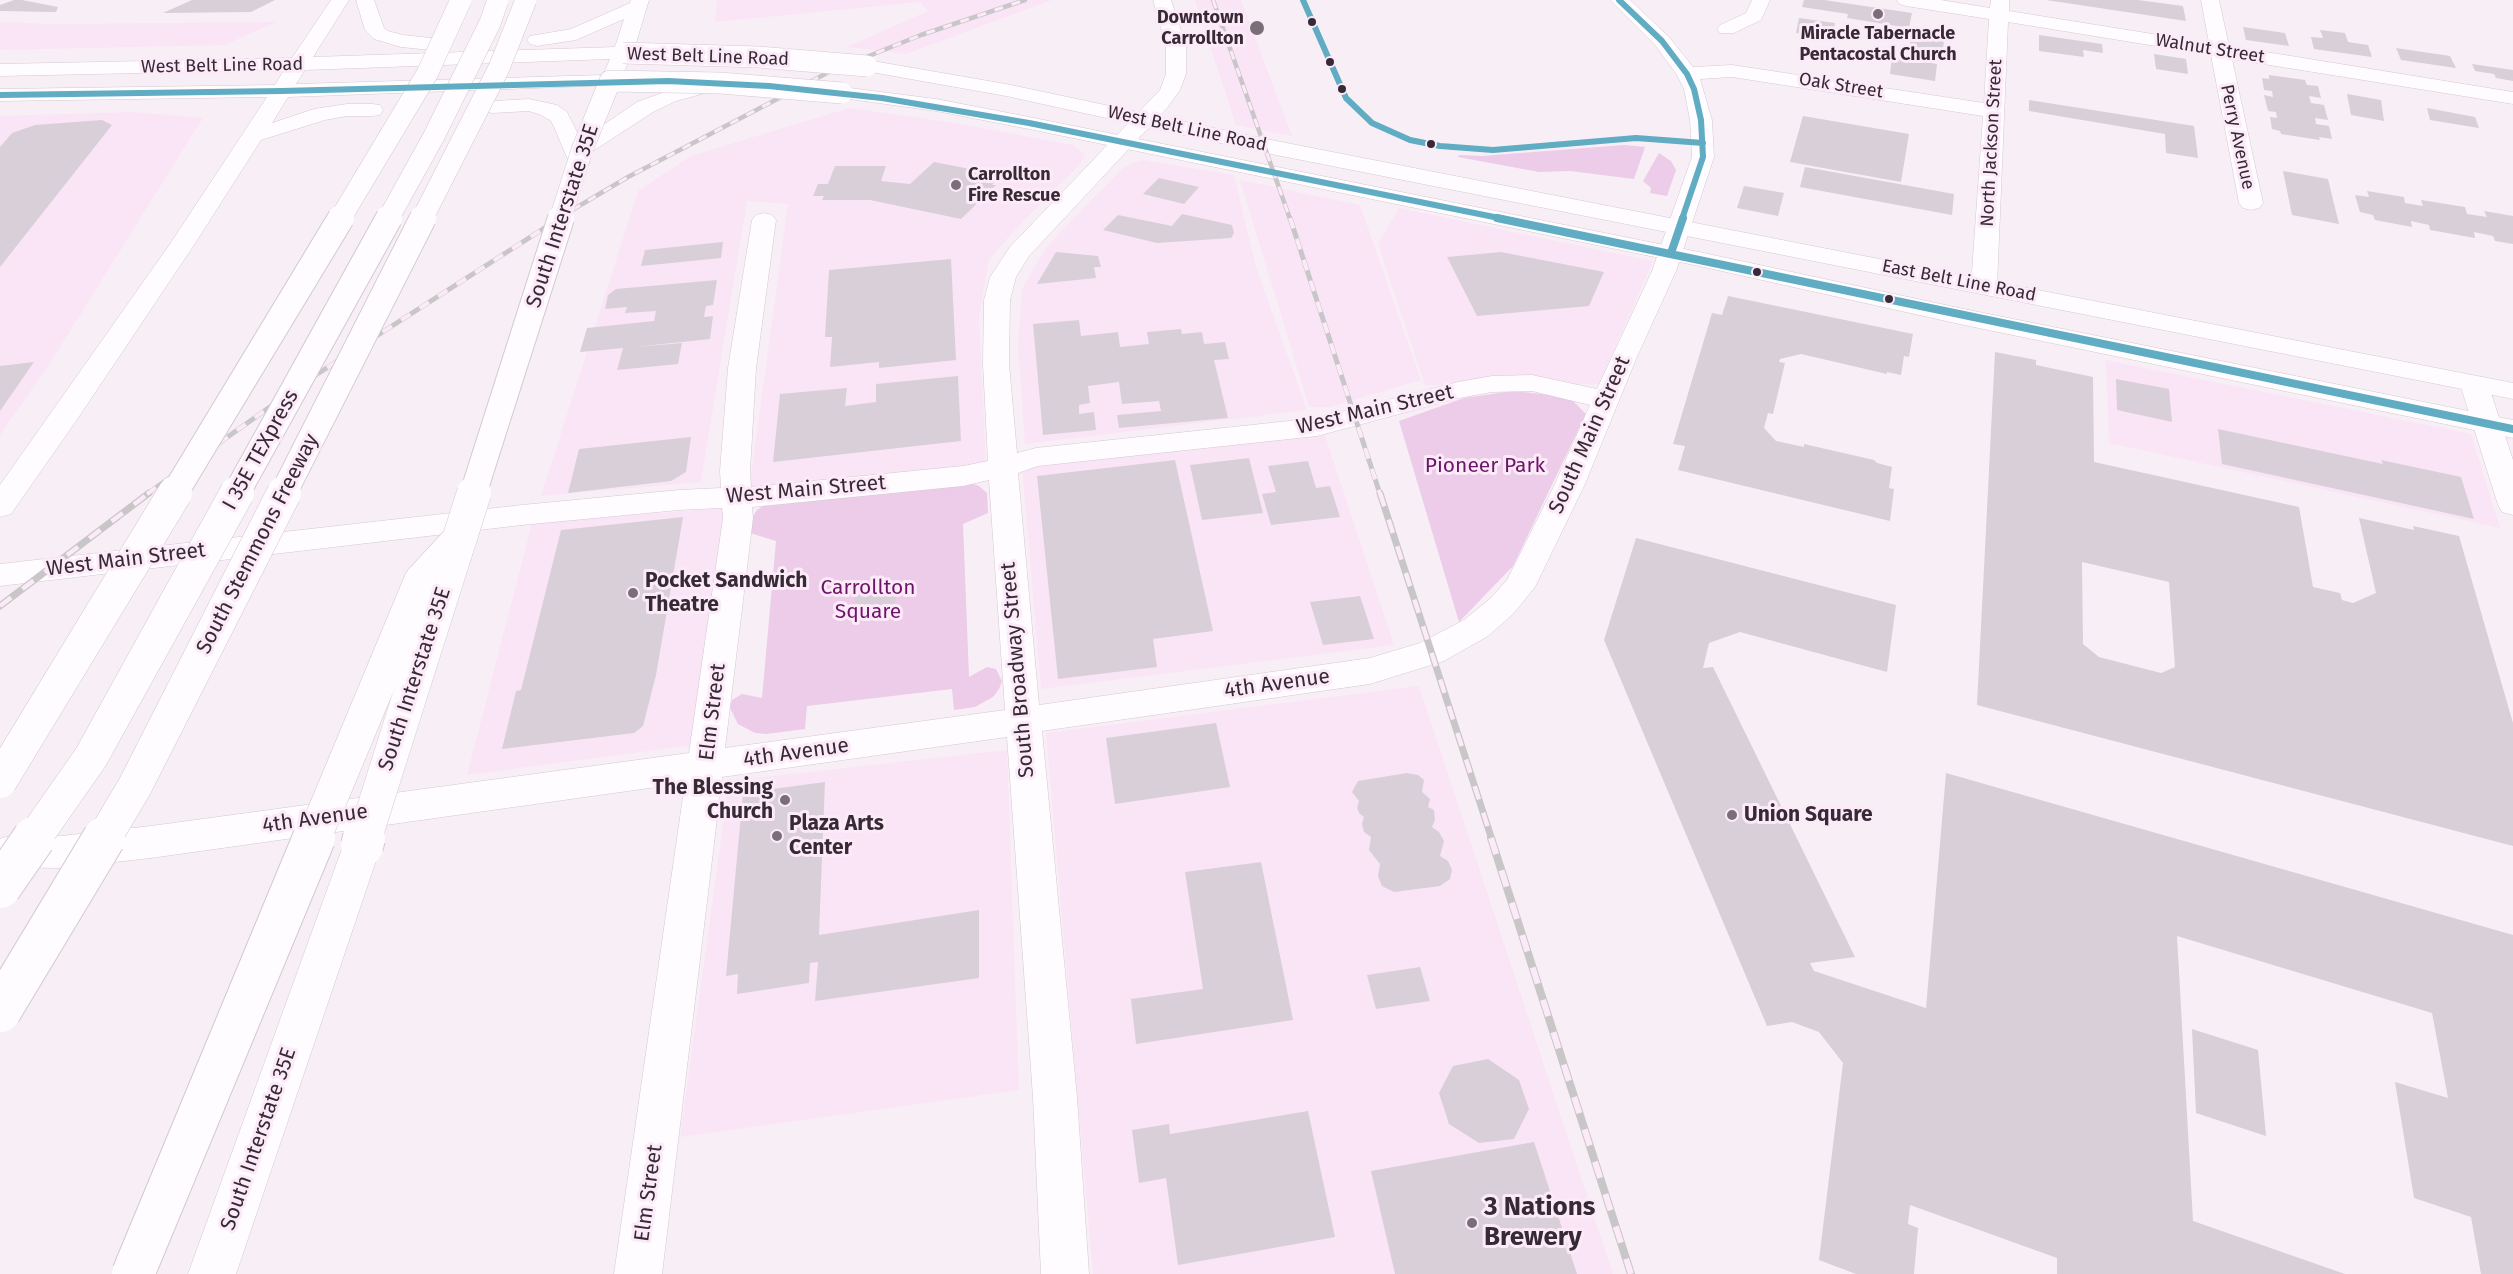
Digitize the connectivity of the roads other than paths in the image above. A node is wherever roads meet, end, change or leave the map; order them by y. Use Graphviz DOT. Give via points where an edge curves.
graph roads {
  1 [pos="340,0"];
  2 [pos="365,0"];
  3 [pos="461,0"];
  4 [pos="498,0"];
  5 [pos="526,0"];
  6 [pos="1162,0"];
  7 [pos="1619,0"];
  8 [pos="1761,0"];
  9 [pos="1906,0"];
  10 [pos="2210,0"];
  11 [pos="639,3"];
  12 [pos="2000,7"];
  13 [pos="1727,29"];
  14 [pos="2219,51"];
  15 [pos="623,53"];
  16 [pos="299,64"];
  17 [pos="0,70"];
  18 [pos="1687,74"];
  19 [pos="610,81"];
  20 [pos="720,83"];
  21 [pos="282,91"];
  22 [pos="0,95"];
  23 [pos="2513,98"];
  24 [pos="1994,111"];
  25 [pos="1145,120"];
  26 [pos="254,135"];
  27 [pos="1122,143"];
  28 [pos="580,156"];
  29 [pos="1405,173"];
  30 [pos="1392,196"];
  31 [pos="2251,203"];
  32 [pos="764,220"];
  33 [pos="1680,228"];
  34 [pos="1671,253"];
  35 [pos="1984,286"];
  36 [pos="2474,384"];
  37 [pos="2513,391"];
  38 [pos="1605,400"];
  39 [pos="2500,426"];
  40 [pos="1004,467"];
  41 [pos="735,496"];
  42 [pos="2513,505"];
  43 [pos="0,507"];
  44 [pos="459,540"];
  45 [pos="0,575"];
  46 [pos="1476,628"];
  47 [pos="1022,721"];
  48 [pos="707,765"];
  49 [pos="0,781"];
  50 [pos="0,853"];
  51 [pos="0,886"];
  52 [pos="0,1011"];
  53 [pos="133,1274"];
  54 [pos="212,1274"];
  55 [pos="638,1274"];
  56 [pos="1065,1274"];
  1 -- 16 [label="main road"];
  2 -- 11 [label="main road, bridge" via="375,30 381,35 401,42 429,44 566,37"];
  3 -- 49 [label="main road, bridge" via="427,75"];
  4 -- 51 [label="main road, I 35E TEXpress, bridge" via="434,136 91,757"];
  5 -- 52 [label="main road, South Stemmons Freeway, bridge" via="499,68 135,786"];
  6 -- 25 [label="main road, South Broadway Street" via="1176,46 1176,74 1160,105"];
  7 -- 18 [label="main road, South Main Street" via="1662,41"];
  8 -- 13 [label="main road" via="1754,16"];
  9 -- 12 [label="main road, Walnut Street"];
  10 -- 14 [label="main road, Perry Avenue"];
  11 -- 15 [label="main road, South Interstate 35E"];
  12 -- 14 [label="main road, Walnut Street"];
  12 -- 24 [label="main road, North Jackson Street"];
  14 -- 23 [label="main road, Walnut Street"];
  14 -- 31 [label="main road, Perry Avenue"];
  15 -- 16 [label="main road, West Belt Line Road, bridge"];
  15 -- 19 [label="main road, South Interstate 35E"];
  15 -- 25 [label="main road, West Belt Line Road, bridge" via="867,66 960,81"];
  16 -- 17 [label="main road, West Belt Line Road"];
  16 -- 21 [label="main road"];
  18 -- 24 [label="main road, Oak Street" via="1732,70"];
  18 -- 33 [label="main road, South Main Street" via="1701,120 1703,157"];
  19 -- 20 [label="main road, West Belt Line Road, bridge"];
  19 -- 21 [label="main road, West Belt Line Road, bridge"];
  19 -- 28 [label="main road, South Interstate 35E, bridge"];
  20 -- 27 [label="main road, West Belt Line Road, bridge" via="936,105"];
  20 -- 28 [label="main road, bridge" via="645,107"];
  21 -- 22 [label="main road, West Belt Line Road"];
  21 -- 26 [label="main road"];
  24 -- 35 [label="main road, North Jackson Street"];
  25 -- 27 [label="main road, South Broadway Street"];
  25 -- 29 [label="main road, West Belt Line Road"];
  26 -- 28 [label="main road, bridge" via="347,110 529,105 559,117"];
  26 -- 43 [label="main road"];
  27 -- 30 [label="main road, West Belt Line Road"];
  27 -- 40 [label="main road, South Broadway Street" via="1019,252 1003,277 997,300 996,364"];
  28 -- 44 [label="main road, South Interstate 35E, bridge"];
  29 -- 33 [label="main road, East Belt Line Road"];
  30 -- 34 [label="main road, East Belt Line Road"];
  32 -- 41 [label="main road, Elm Street" via="742,368"];
  33 -- 34 [label="main road, South Main Street"];
  33 -- 35 [label="main road, East Belt Line Road"];
  34 -- 38 [label="main road, South Main Street"];
  34 -- 39 [label="main road, East Belt Line Road"];
  35 -- 36 [label="main road, East Belt Line Road"];
  36 -- 37 [label="main road, East Belt Line Road"];
  36 -- 39 [label="main road"];
  38 -- 40 [label="main road, West Main Street" via="1532,383 1492,384 1317,427 1036,457"];
  38 -- 46 [label="main road, South Main Street" via="1524,578 1502,606"];
  39 -- 42 [label="main road"];
  40 -- 41 [label="main road, West Main Street" via="963,476 789,495"];
  40 -- 47 [label="main road, South Broadway Street"];
  41 -- 45 [label="main road, West Main Street" via="522,515"];
  41 -- 48 [label="main road, Elm Street" via="738,518"];
  44 -- 53 [label="main road, bridge" via="421,581"];
  44 -- 54 [label="main road, South Interstate 35E, bridge" via="362,846"];
  46 -- 47 [label="main road, 4th Avenue" via="1432,652 1370,671"];
  47 -- 48 [label="main road, 4th Avenue"];
  47 -- 56 [label="main road, South Broadway Street" via="1054,1086"];
  48 -- 50 [label="main road, 4th Avenue" via="151,842 61,852"];
  48 -- 55 [label="main road, Elm Street"];
}
